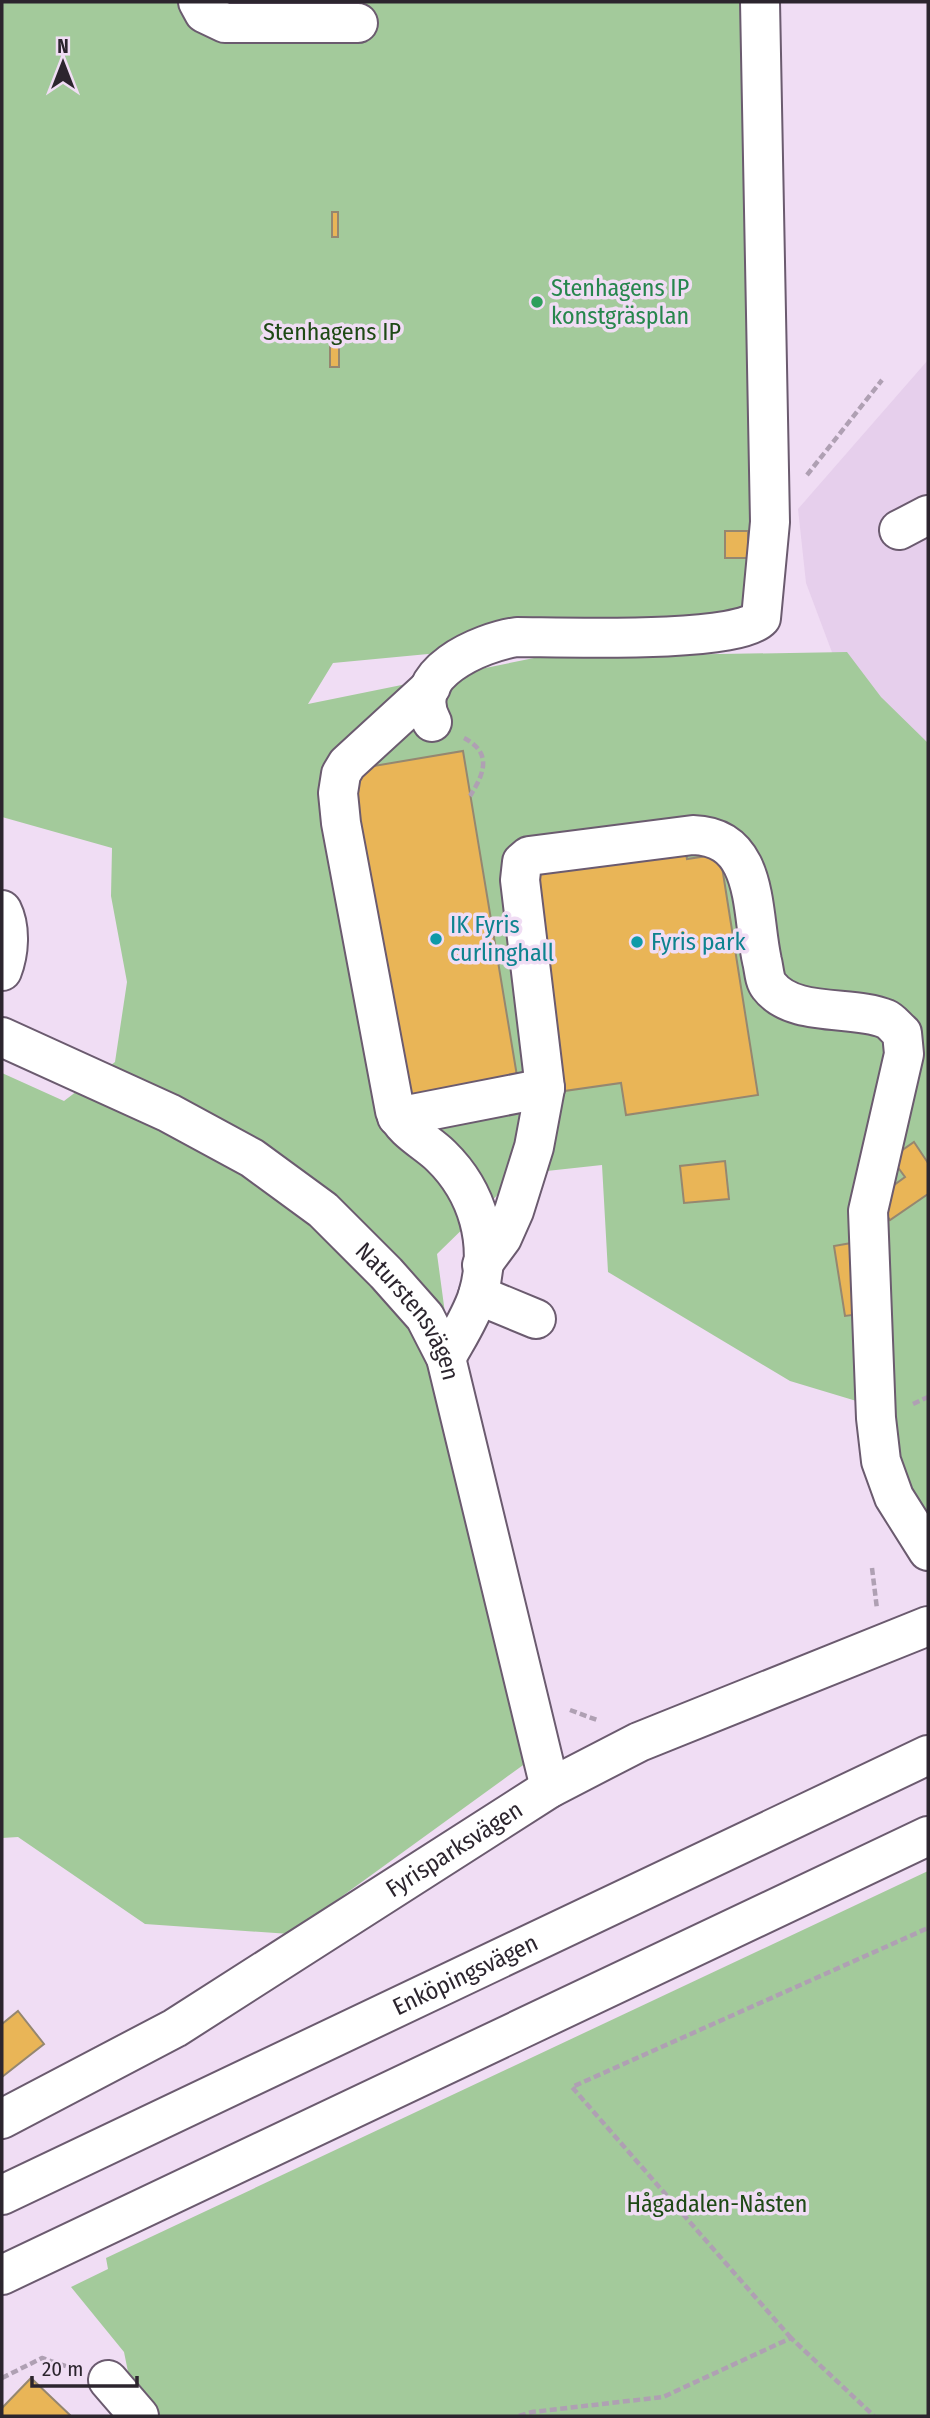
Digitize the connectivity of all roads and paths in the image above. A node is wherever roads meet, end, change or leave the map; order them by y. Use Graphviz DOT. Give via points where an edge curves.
graph roads {
  1 [pos="198,2"];
  2 [pos="760,2"];
  3 [pos="358,23"];
  4 [pos="883,380"];
  5 [pos="804,478"];
  6 [pos="431,704"];
  7 [pos="471,796"];
  8 [pos="2,910"];
  9 [pos="2,971"];
  10 [pos="2,1037"];
  11 [pos="545,1088"];
  12 [pos="397,1117"];
  13 [pos="480,1280"];
  14 [pos="536,1319"];
  15 [pos="446,1358"];
  16 [pos="928,1551"];
  17 [pos="928,1626"];
  18 [pos="564,1704"];
  19 [pos="620,1751"];
  20 [pos="928,1755"];
  21 [pos="550,1788"];
  22 [pos="928,1836"];
  23 [pos="928,1928"];
  24 [pos="2,2119"];
  25 [pos="2,2195"];
  26 [pos="2,2276"];
  27 [pos="791,2338"];
  28 [pos="2,2378"];
  29 [pos="108,2380"];
  30 [pos="139,2416"];
  31 [pos="519,2416"];
  32 [pos="874,2416"];
  1 -- 3 [label="street" via="204,13 225,23"];
  2 -- 6 [label="street" via="769,522 761,618 739,629 688,635 496,640 459,657 437,676"];
  4 -- 5 [label="path"];
  6 -- 7 [label="path" via="482,755 483,776"];
  6 -- 12 [label="street" via="348,764 338,793"];
  8 -- 9 [label="street" via="7,949"];
  10 -- 15 [label="street, Naturstensvägen" via="169,1113 252,1158 323,1210 386,1273 425,1317"];
  11 -- 12 [label="street"];
  11 -- 13 [label="street" via="534,1147 514,1211"];
  11 -- 16 [label="street" via="520,880 522,862 529,856 693,835 724,841 750,882 767,985 783,999 886,1019 902,1033 904,1054 868,1211 876,1418 881,1461 894,1497"];
  12 -- 13 [label="street" via="441,1156 470,1191 480,1219"];
  13 -- 14 [label="street"];
  13 -- 15 [label="street"];
  15 -- 21 [label="street, Naturstensvägen"];
  17 -- 19 [label="street, Fyrisparksvägen"];
  18 -- 19 [label="path" via="587,1719 610,1719"];
  19 -- 21 [label="street, Fyrisparksvägen"];
  20 -- 25 [label="street, Enköpingsvägen"];
  21 -- 24 [label="street, Fyrisparksvägen" via="175,2028"];
  22 -- 26 [label="street"];
  23 -- 27 [label="path" via="572,2087"];
  27 -- 31 [label="path" via="663,2397"];
  27 -- 32 [label="path"];
  28 -- 29 [label="path" via="42,2358"];
  29 -- 30 [label="street"];
}
